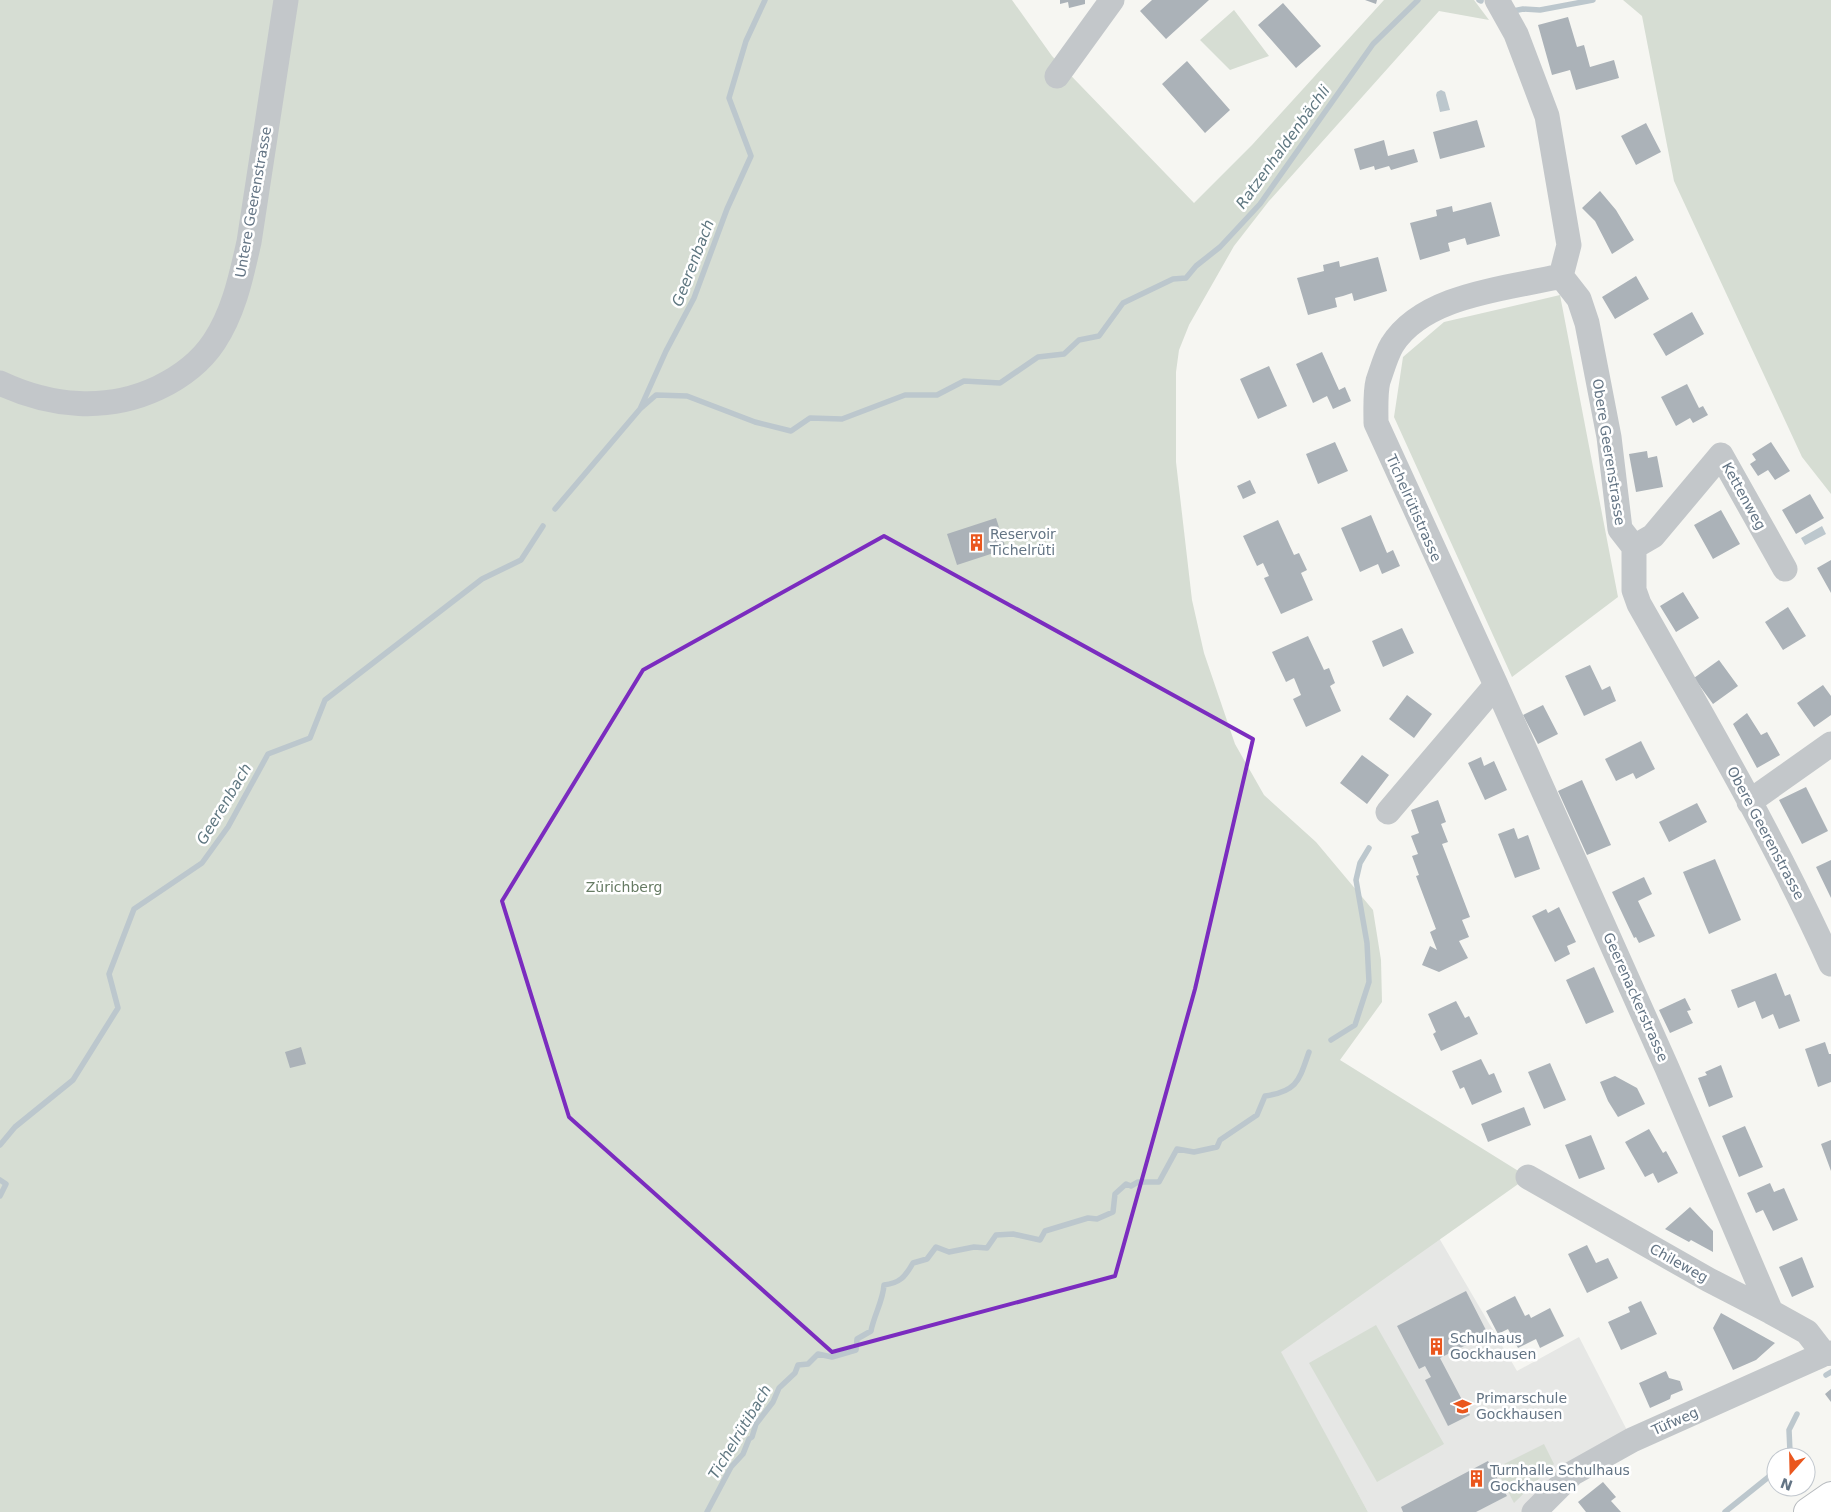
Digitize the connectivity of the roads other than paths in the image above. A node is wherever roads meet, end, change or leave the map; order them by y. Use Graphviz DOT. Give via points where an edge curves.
graph roads {
  1 [pos="286,0"];
  2 [pos="1112,0"];
  3 [pos="1497,0"];
  4 [pos="1058,76"];
  5 [pos="1561,276"];
  6 [pos="0,383"];
  7 [pos="1634,547"];
  8 [pos="1785,569"];
  9 [pos="1496,685"];
  10 [pos="1831,744"];
  11 [pos="1749,802"];
  12 [pos="1388,812"];
  13 [pos="1831,964"];
  14 [pos="1528,1177"];
  15 [pos="1772,1312"];
  16 [pos="1828,1354"];
  17 [pos="1831,1496"];
  18 [pos="1534,1512"];
  19 [pos="1808,1512"];
  1 -- 6 [label="street, Untere Geerenstrasse" via="249,242 227,319 207,352 189,370 165,385 116,402 57,402"];
  2 -- 4 [label="street"];
  3 -- 5 [label="street" via="1516,34 1546,116 1569,246"];
  5 -- 7 [label="street, Obere Geerenstrasse" via="1579,299 1587,323 1609,437 1620,529"];
  5 -- 9 [label="street, Tichelrütistrasse" via="1448,302 1428,311 1414,320 1392,345 1378,383 1376,423"];
  7 -- 8 [label="street, Kettenweg" via="1653,536 1721,455"];
  7 -- 11 [label="street, Obere Geerenstrasse" via="1634,590 1640,604"];
  9 -- 12 [label="street"];
  9 -- 15 [label="street, Geerenackerstrasse"];
  10 -- 11 [label="street"];
  11 -- 13 [label="street, Obere Geerenstrasse"];
  14 -- 15 [label="street, Chileweg"];
  15 -- 16 [label="street, Chileweg" via="1807,1332"];
  16 -- 18 [label="street, Tüfweg" via="1632,1440 1573,1473"];
  17 -- 19 [label="main road"];
}
